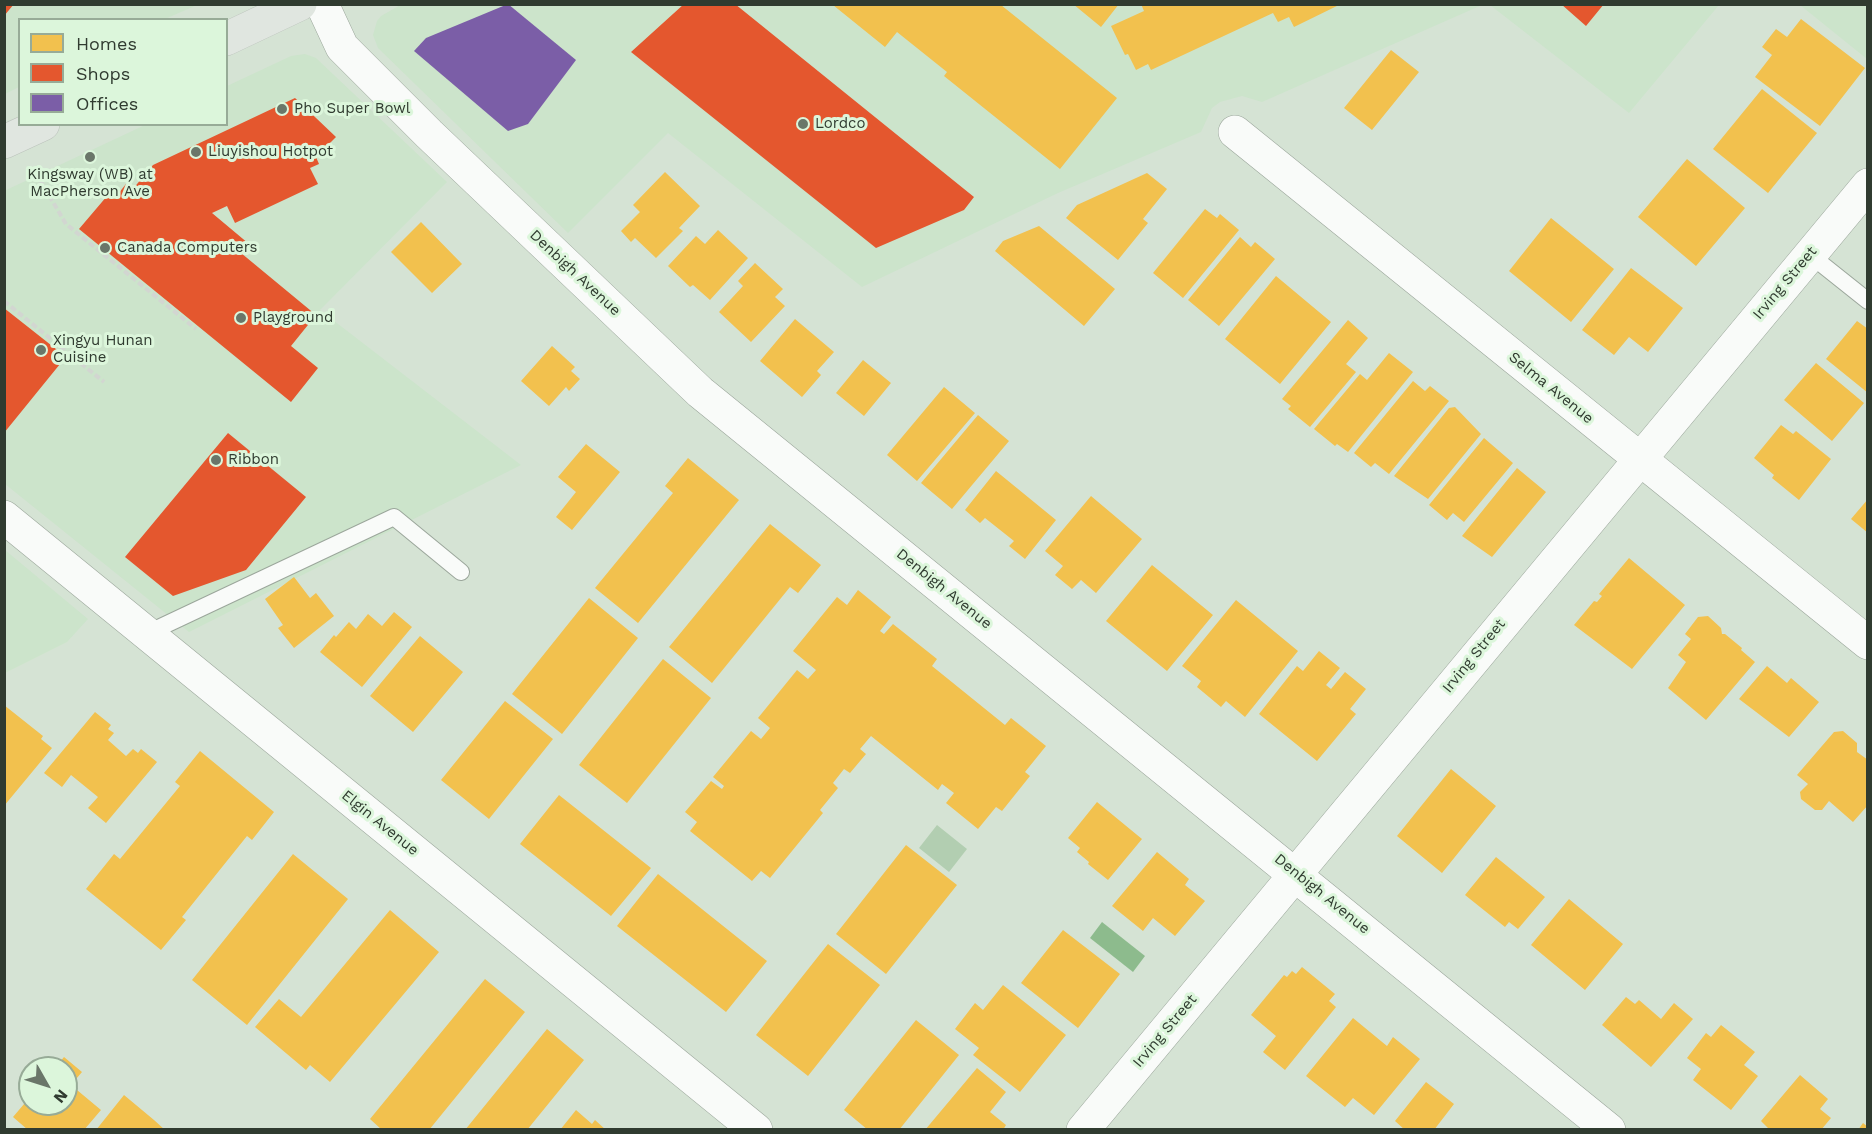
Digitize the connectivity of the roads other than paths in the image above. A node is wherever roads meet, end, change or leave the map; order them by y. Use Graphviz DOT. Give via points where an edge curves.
graph roads {
  1 [pos="300,4"];
  2 [pos="322,4"];
  3 [pos="228,38"];
  4 [pos="39,126"];
  5 [pos="1235,132"];
  6 [pos="4,142"];
  7 [pos="1868,185"];
  8 [pos="1809,254"];
  9 [pos="1868,301"];
  10 [pos="1638,459"];
  11 [pos="4,517"];
  12 [pos="461,572"];
  13 [pos="148,633"];
  14 [pos="1868,643"];
  15 [pos="1296,873"];
  16 [pos="756,1130"];
  17 [pos="1083,1130"];
  18 [pos="1610,1130"];
  1 -- 3 [label="main road"];
  2 -- 15 [label="street, Denbigh Avenue" via="342,47 700,392"];
  4 -- 6 [label="main road"];
  5 -- 10 [label="street, Selma Avenue"];
  7 -- 8 [label="street, Irving Street"];
  8 -- 9 [label="lane"];
  8 -- 10 [label="street, Irving Street"];
  10 -- 14 [label="street, Selma Avenue"];
  10 -- 15 [label="street, Irving Street"];
  11 -- 13 [label="street, Elgin Avenue"];
  12 -- 13 [label="lane" via="394,517"];
  13 -- 16 [label="street, Elgin Avenue"];
  15 -- 17 [label="street, Irving Street"];
  15 -- 18 [label="street, Denbigh Avenue"];
}
